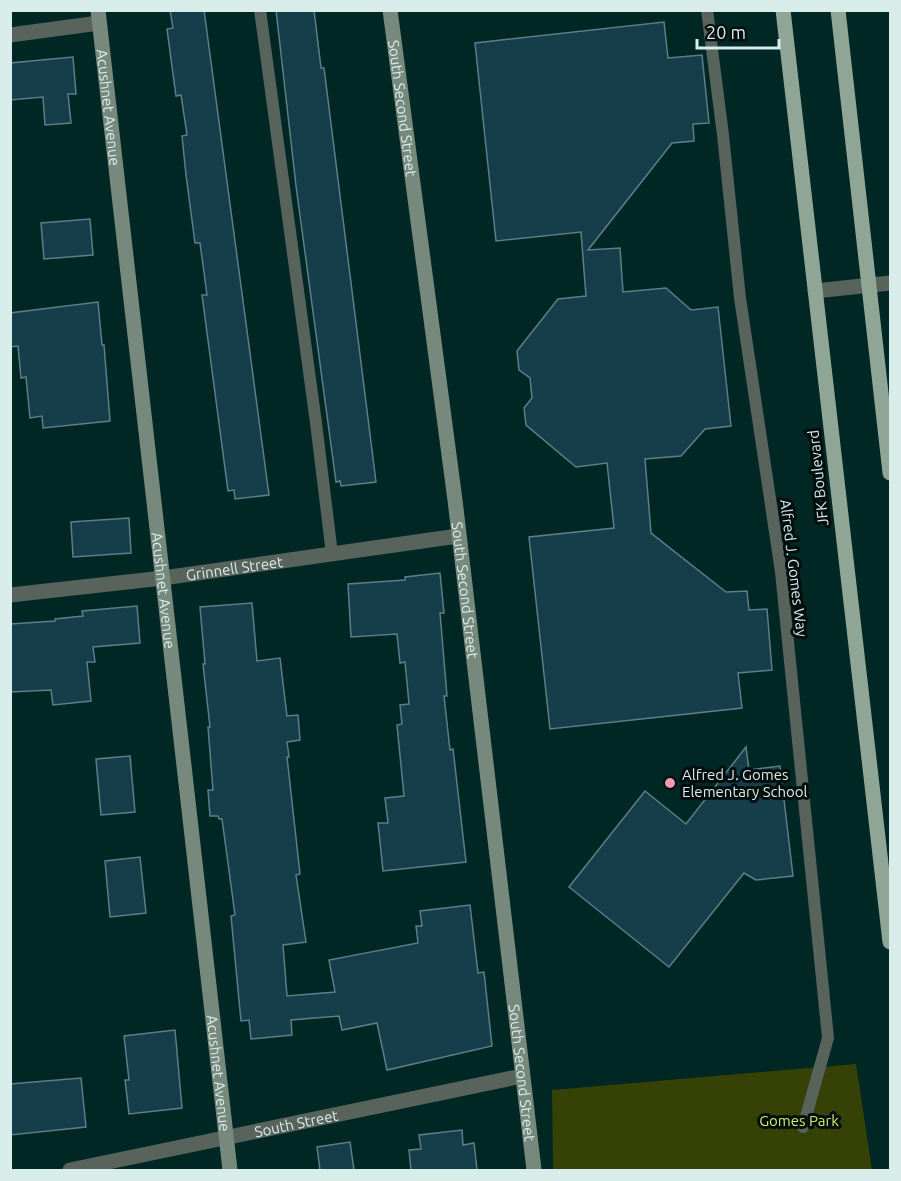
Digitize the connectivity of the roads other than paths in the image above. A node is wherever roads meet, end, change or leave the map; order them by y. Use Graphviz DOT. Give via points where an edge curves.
graph roads {
  1 [pos="260,10"];
  2 [pos="390,10"];
  3 [pos="707,10"];
  4 [pos="783,10"];
  5 [pos="838,10"];
  6 [pos="99,17"];
  7 [pos="10,35"];
  8 [pos="891,283"];
  9 [pos="869,285"];
  10 [pos="815,291"];
  11 [pos="891,473"];
  12 [pos="458,536"];
  13 [pos="332,554"];
  14 [pos="164,578"];
  15 [pos="10,595"];
  16 [pos="891,942"];
  17 [pos="522,1076"];
  18 [pos="803,1127"];
  19 [pos="226,1138"];
  20 [pos="70,1170"];
  21 [pos="230,1170"];
  22 [pos="534,1170"];
  1 -- 13 [label="lane"];
  2 -- 12 [label="street, South Second Street"];
  3 -- 18 [label="lane, Alfred J. Gomes Way" via="740,298 781,572 827,1019 828,1038"];
  4 -- 10 [label="main road, JFK Boulevard"];
  5 -- 9 [label="main road"];
  6 -- 7 [label="street"];
  6 -- 14 [label="street, Acushnet Avenue"];
  8 -- 9 [label="street"];
  9 -- 10 [label="street"];
  9 -- 11 [label="main road"];
  10 -- 16 [label="main road, JFK Boulevard"];
  12 -- 13 [label="street, Grinnell Street"];
  12 -- 17 [label="street, South Second Street"];
  13 -- 14 [label="street, Grinnell Street"];
  14 -- 15 [label="street, Grinnell Street"];
  14 -- 19 [label="street, Acushnet Avenue"];
  17 -- 19 [label="street, South Street"];
  17 -- 22 [label="street, South Second Street"];
  19 -- 20 [label="street, South Street"];
  19 -- 21 [label="street, Acushnet Avenue"];
}
